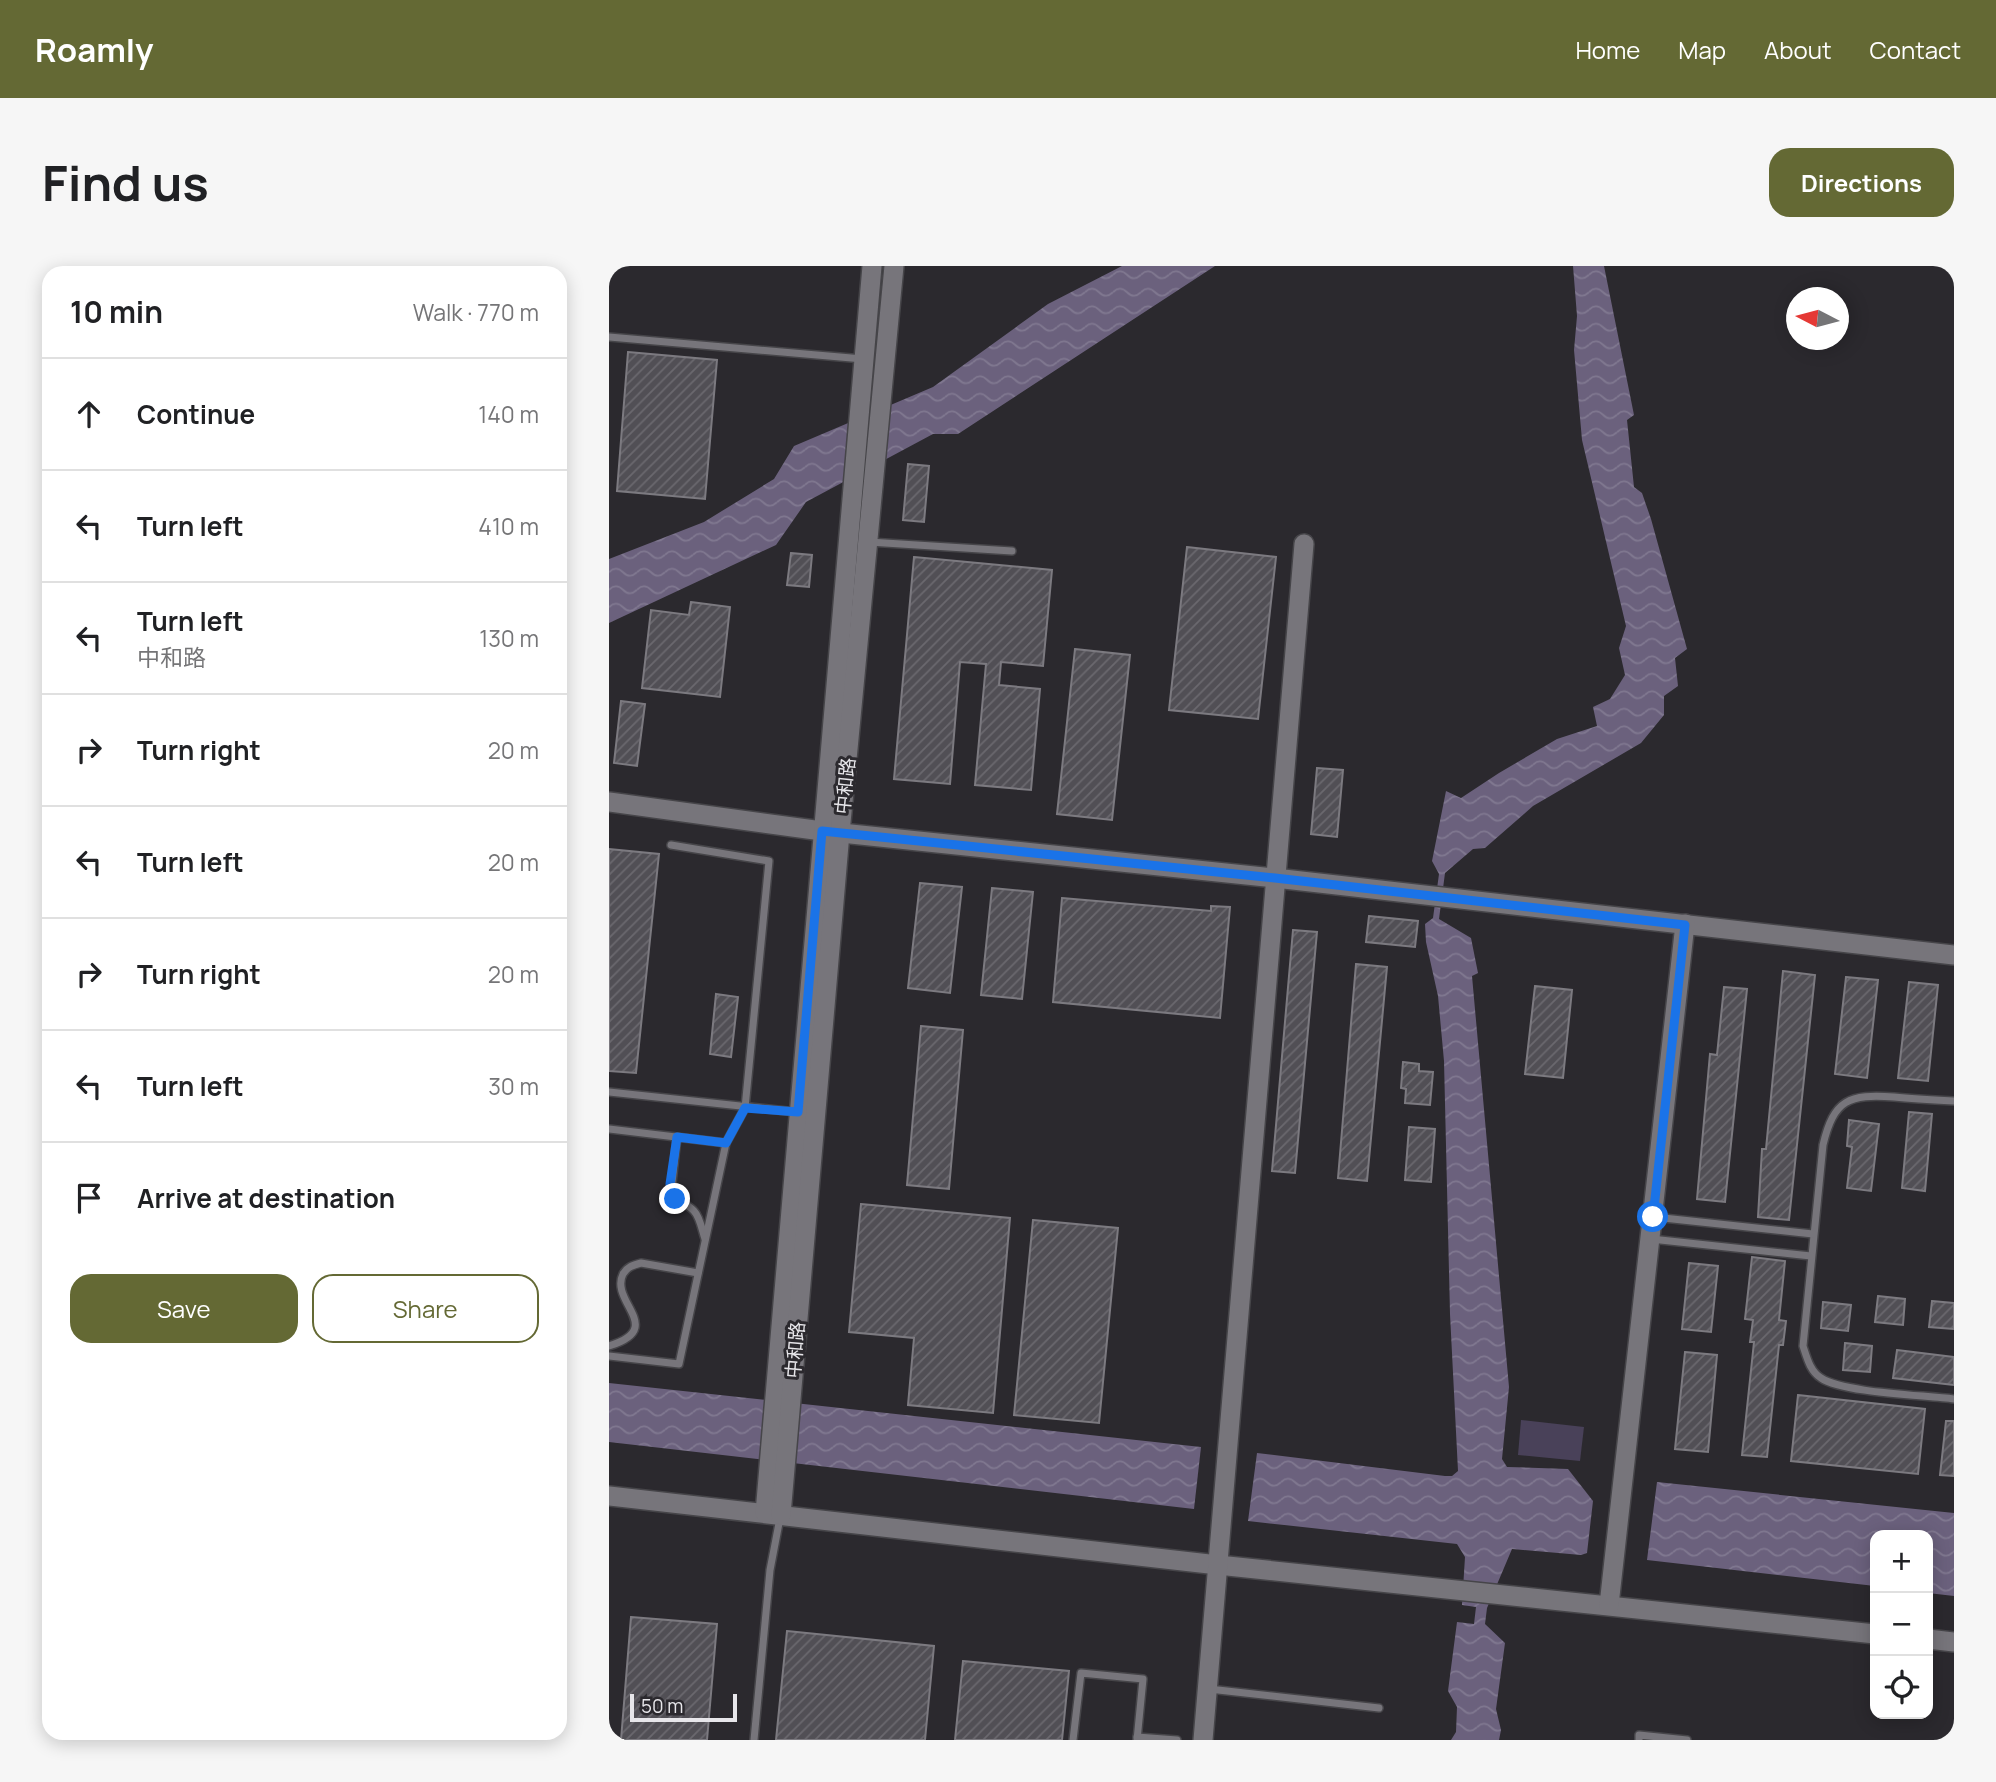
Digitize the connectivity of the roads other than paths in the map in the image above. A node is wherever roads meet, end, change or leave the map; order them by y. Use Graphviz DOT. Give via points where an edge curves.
graph roads {
  1 [pos="872,266"];
  2 [pos="894,266"];
  3 [pos="609,337"];
  4 [pos="864,359"];
  5 [pos="869,542"];
  6 [pos="1304,544"];
  7 [pos="1012,551"];
  8 [pos="609,802"];
  9 [pos="831,832"];
  10 [pos="671,845"];
  11 [pos="1275,878"];
  12 [pos="1685,925"];
  13 [pos="1954,955"];
  14 [pos="609,1092"];
  15 [pos="1954,1101"];
  16 [pos="745,1108"];
  17 [pos="798,1112"];
  18 [pos="609,1129"];
  19 [pos="677,1137"];
  20 [pos="726,1143"];
  21 [pos="1653,1217"];
  22 [pos="1814,1234"];
  23 [pos="705,1239"];
  24 [pos="1650,1239"];
  25 [pos="1811,1256"];
  26 [pos="698,1273"];
  27 [pos="609,1346"];
  28 [pos="609,1356"];
  29 [pos="1954,1399"];
  30 [pos="609,1496"];
  31 [pos="773,1514"];
  32 [pos="1219,1565"];
  33 [pos="1609,1605"];
  34 [pos="1870,1633"];
  35 [pos="1933,1640"];
  36 [pos="1954,1642"];
  37 [pos="1207,1689"];
  38 [pos="1378,1708"];
  39 [pos="1137,1739"];
  40 [pos="754,1740"];
  41 [pos="1073,1740"];
  42 [pos="1177,1740"];
  43 [pos="1203,1740"];
  44 [pos="1639,1740"];
  45 [pos="1687,1740"];
  1 -- 4 [label="main road, 中和路"];
  2 -- 5 [label="main road, 中和路"];
  3 -- 4 [label="lane"];
  4 -- 9 [label="main road, 中和路"];
  5 -- 7 [label="lane"];
  5 -- 9 [label="main road, 中和路"];
  6 -- 11 [label="main road"];
  8 -- 9 [label="main road"];
  9 -- 11 [label="main road"];
  9 -- 17 [label="main road, 中和路"];
  9 -- 31 [label="main road, 中和路"];
  10 -- 16 [label="lane" via="769,861"];
  11 -- 12 [label="main road"];
  11 -- 32 [label="main road"];
  12 -- 13 [label="main road"];
  12 -- 21 [label="main road"];
  14 -- 16 [label="lane"];
  15 -- 22 [label="lane" via="1868,1095 1851,1098 1839,1108 1828,1122 1823,1144"];
  16 -- 17 [label="lane"];
  16 -- 20 [label="lane"];
  17 -- 31 [label="main road, 中和路"];
  18 -- 19 [label="lane"];
  19 -- 20 [label="lane"];
  19 -- 23 [label="lane" via="671,1192 697,1214"];
  20 -- 23 [label="lane"];
  21 -- 22 [label="lane"];
  21 -- 24 [label="main road"];
  22 -- 25 [label="lane"];
  23 -- 26 [label="lane"];
  24 -- 25 [label="lane"];
  24 -- 33 [label="main road"];
  25 -- 29 [label="lane" via="1803,1346 1819,1377 1837,1386"];
  26 -- 27 [label="lane" via="641,1263 625,1271 619,1290 634,1317 634,1327 622,1342"];
  26 -- 28 [label="lane" via="679,1364"];
  30 -- 31 [label="main road"];
  31 -- 32 [label="main road"];
  31 -- 40 [label="lane"];
  32 -- 33 [label="main road"];
  32 -- 37 [label="main road"];
  33 -- 34 [label="main road"];
  35 -- 36 [label="main road"];
  37 -- 38 [label="lane"];
  37 -- 43 [label="main road"];
  39 -- 41 [label="lane" via="1143,1679 1081,1673"];
  39 -- 42 [label="lane"];
  44 -- 45 [label="lane" via="1639,1735"];
}
